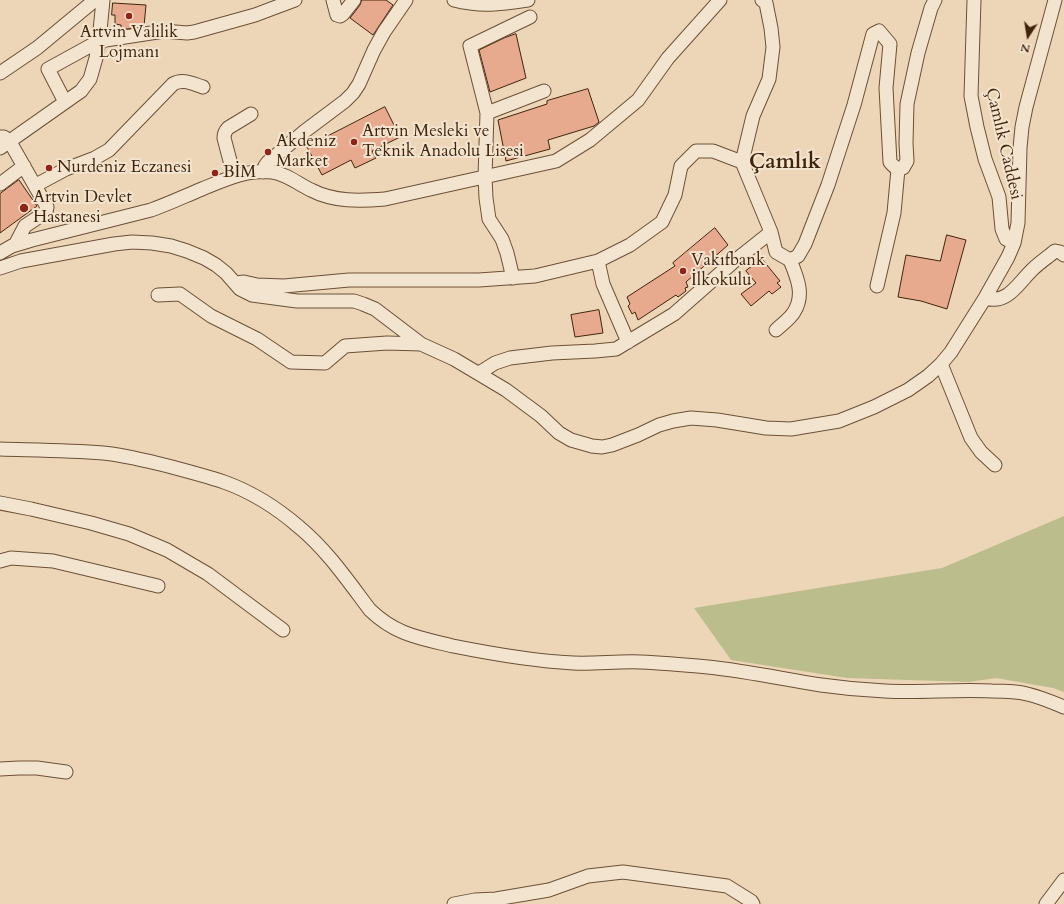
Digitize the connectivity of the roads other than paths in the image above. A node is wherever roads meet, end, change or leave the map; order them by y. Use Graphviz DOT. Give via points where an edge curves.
graph roads {
  1 [pos="95,0"];
  2 [pos="103,0"];
  3 [pos="295,0"];
  4 [pos="333,0"];
  5 [pos="354,0"];
  6 [pos="406,0"];
  7 [pos="454,0"];
  8 [pos="528,0"];
  9 [pos="720,0"];
  10 [pos="762,0"];
  11 [pos="935,0"];
  12 [pos="974,0"];
  13 [pos="1055,0"];
  14 [pos="530,17"];
  15 [pos="99,41"];
  16 [pos="0,73"];
  17 [pos="203,87"];
  18 [pos="544,91"];
  19 [pos="65,102"];
  20 [pos="487,113"];
  21 [pos="251,114"];
  22 [pos="3,142"];
  23 [pos="742,162"];
  24 [pos="24,166"];
  25 [pos="898,169"];
  26 [pos="263,172"];
  27 [pos="234,176"];
  28 [pos="485,177"];
  29 [pos="0,184"];
  30 [pos="36,185"];
  31 [pos="770,232"];
  32 [pos="1014,243"];
  33 [pos="15,245"];
  34 [pos="0,252"];
  35 [pos="1064,255"];
  36 [pos="790,260"];
  37 [pos="598,261"];
  38 [pos="0,268"];
  39 [pos="513,278"];
  40 [pos="236,283"];
  41 [pos="877,286"];
  42 [pos="158,295"];
  43 [pos="985,298"];
  44 [pos="776,330"];
  45 [pos="628,342"];
  46 [pos="421,344"];
  47 [pos="941,364"];
  48 [pos="479,373"];
  49 [pos="0,449"];
  50 [pos="995,465"];
  51 [pos="0,503"];
  52 [pos="0,561"];
  53 [pos="158,586"];
  54 [pos="283,630"];
  55 [pos="1064,707"];
  56 [pos="0,769"];
  57 [pos="66,772"];
  58 [pos="1064,880"];
  59 [pos="454,904"];
  60 [pos="753,904"];
  61 [pos="1046,904"];
  1 -- 16 [label="street" via="37,48"];
  2 -- 15 [label="street"];
  3 -- 15 [label="street" via="255,15 194,32 164,31"];
  4 -- 5 [label="street" via="336,12 340,16"];
  6 -- 26 [label="street" via="384,32 353,93 268,162"];
  7 -- 8 [label="street" via="484,5"];
  9 -- 28 [label="street" via="668,58 638,100 590,140 556,162"];
  10 -- 23 [label="street" via="766,3 773,47 769,79 753,116"];
  11 -- 25 [label="street" via="918,53 907,104 907,160 903,168"];
  12 -- 32 [label="street, Çamlık Caddesi" via="971,96 985,159 999,197 1002,229 1006,239"];
  13 -- 32 [label="street" via="1022,127 1018,223"];
  14 -- 20 [label="street" via="470,46"];
  15 -- 19 [label="street" via="90,79 81,91"];
  15 -- 19 [label="street" via="48,69"];
  17 -- 30 [label="street" via="178,81 109,150"];
  18 -- 20 [label="street"];
  19 -- 22 [label="street"];
  20 -- 28 [label="street"];
  21 -- 27 [label="street" via="225,130 224,138"];
  22 -- 24 [label="street"];
  23 -- 31 [label="street"];
  23 -- 37 [label="street" via="713,151 696,151 681,166 675,195 662,222 630,245"];
  24 -- 29 [label="street"];
  24 -- 30 [label="street"];
  25 -- 36 [label="street" via="890,162 886,88 890,44 879,31 873,34 854,105 828,185 805,244 798,256"];
  25 -- 41 [label="street" via="894,213"];
  26 -- 27 [label="street"];
  26 -- 28 [label="street" via="286,176 308,189 327,196 353,200 386,199"];
  27 -- 33 [label="street" via="151,210"];
  28 -- 39 [label="street" via="489,219 502,239"];
  30 -- 33 [label="street" via="47,210 25,226"];
  31 -- 36 [label="street" via="776,252"];
  31 -- 45 [label="street" via="674,314"];
  32 -- 43 [label="street"];
  33 -- 34 [label="street"];
  35 -- 43 [label="street" via="1055,251 1003,298"];
  36 -- 44 [label="street" via="799,285 798,302 794,314"];
  37 -- 39 [label="street" via="535,276"];
  37 -- 45 [label="street" via="603,284"];
  38 -- 40 [label="street" via="21,261 114,244 152,243 171,246 204,258"];
  39 -- 40 [label="street" via="349,280 284,286"];
  40 -- 46 [label="street" via="240,289 260,297 297,301 354,301 384,315"];
  42 -- 46 [label="street" via="180,294 212,316 258,339 290,362 325,363 345,346"];
  43 -- 47 [label="street"];
  45 -- 48 [label="street" via="616,349 510,358 495,363"];
  46 -- 48 [label="street"];
  47 -- 48 [label="street" via="908,390 874,407 839,420 791,429 691,418 659,425 602,447 571,440 559,433 541,416"];
  47 -- 50 [label="street" via="972,438 981,452"];
  49 -- 55 [label="street" via="120,455 225,482 249,492 286,516 312,538 370,610 388,625 410,636 480,652 532,660 576,664 640,662 688,665 851,689 921,692 1003,691 1042,698"];
  51 -- 54 [label="street" via="123,532 167,550 208,574"];
  52 -- 53 [label="street" via="10,558 53,561"];
  56 -- 57 [label="street" via="37,768"];
  58 -- 61 [label="street"];
  59 -- 60 [label="street" via="549,890 588,876 623,872 728,886"];
}
